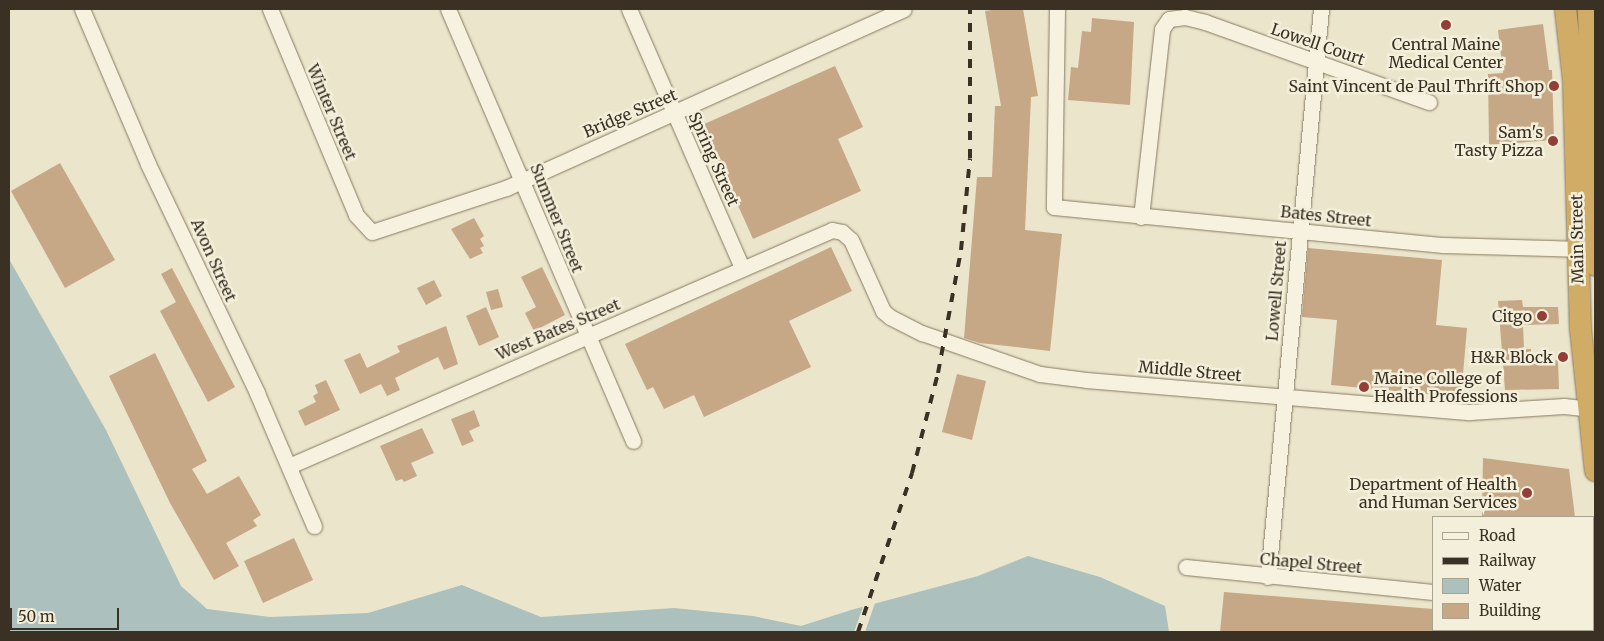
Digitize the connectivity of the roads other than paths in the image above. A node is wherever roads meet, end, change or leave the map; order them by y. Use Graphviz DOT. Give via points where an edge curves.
graph roads {
  1 [pos="82,9"];
  2 [pos="270,9"];
  3 [pos="448,9"];
  4 [pos="629,9"];
  5 [pos="904,9"];
  6 [pos="1057,9"];
  7 [pos="1321,9"];
  8 [pos="1565,9"];
  9 [pos="1588,9"];
  10 [pos="1316,60"];
  11 [pos="1593,78"];
  12 [pos="1429,102"];
  13 [pos="674,112"];
  14 [pos="522,180"];
  15 [pos="1141,217"];
  16 [pos="366,227"];
  17 [pos="1299,230"];
  18 [pos="842,232"];
  19 [pos="1591,253"];
  20 [pos="742,268"];
  21 [pos="587,336"];
  22 [pos="1286,396"];
  23 [pos="1591,408"];
  24 [pos="633,441"];
  25 [pos="289,466"];
  26 [pos="1595,470"];
  27 [pos="314,526"];
  28 [pos="1186,567"];
  29 [pos="1268,577"];
  30 [pos="1432,592"];
  1 -- 25 [label="street, Avon Street" via="148,164"];
  2 -- 16 [label="street, Winter Street" via="353,207"];
  3 -- 14 [label="street, Summer Street"];
  4 -- 13 [label="street, Spring Street"];
  5 -- 13 [label="street, Bridge Street"];
  6 -- 15 [label="street, Bates Street" via="1054,207"];
  7 -- 10 [label="street, Lowell Street"];
  8 -- 19 [label="highway, Main Street"];
  9 -- 11 [label="highway, Main Street"];
  10 -- 12 [label="street, Lowell Court"];
  10 -- 15 [label="street, Lowell Court" via="1205,22 1178,17 1167,21 1162,29"];
  10 -- 17 [label="street, Lowell Street"];
  11 -- 19 [label="highway, Main Street"];
  13 -- 14 [label="street, Bridge Street"];
  13 -- 20 [label="street, Spring Street"];
  14 -- 16 [label="street, Bridge Street" via="381,231 372,232"];
  14 -- 21 [label="street, Summer Street"];
  15 -- 17 [label="street, Bates Street"];
  17 -- 19 [label="street, Bates Street" via="1443,245"];
  17 -- 22 [label="street, Lowell Street"];
  18 -- 20 [label="street, West Bates Street" via="820,234"];
  18 -- 22 [label="street, Middle Street" via="854,245 883,311 890,318 922,333 1056,377"];
  19 -- 23 [label="highway, Main Street"];
  20 -- 21 [label="street, West Bates Street"];
  21 -- 24 [label="street, Summer Street"];
  21 -- 25 [label="street, West Bates Street"];
  22 -- 23 [label="street, Middle Street" via="1470,412"];
  22 -- 29 [label="street, Lowell Street"];
  23 -- 26 [label="highway, Main Street"];
  25 -- 27 [label="street, Avon Street"];
  28 -- 29 [label="street, Chapel Street"];
  29 -- 30 [label="street, Chapel Street"];
}
